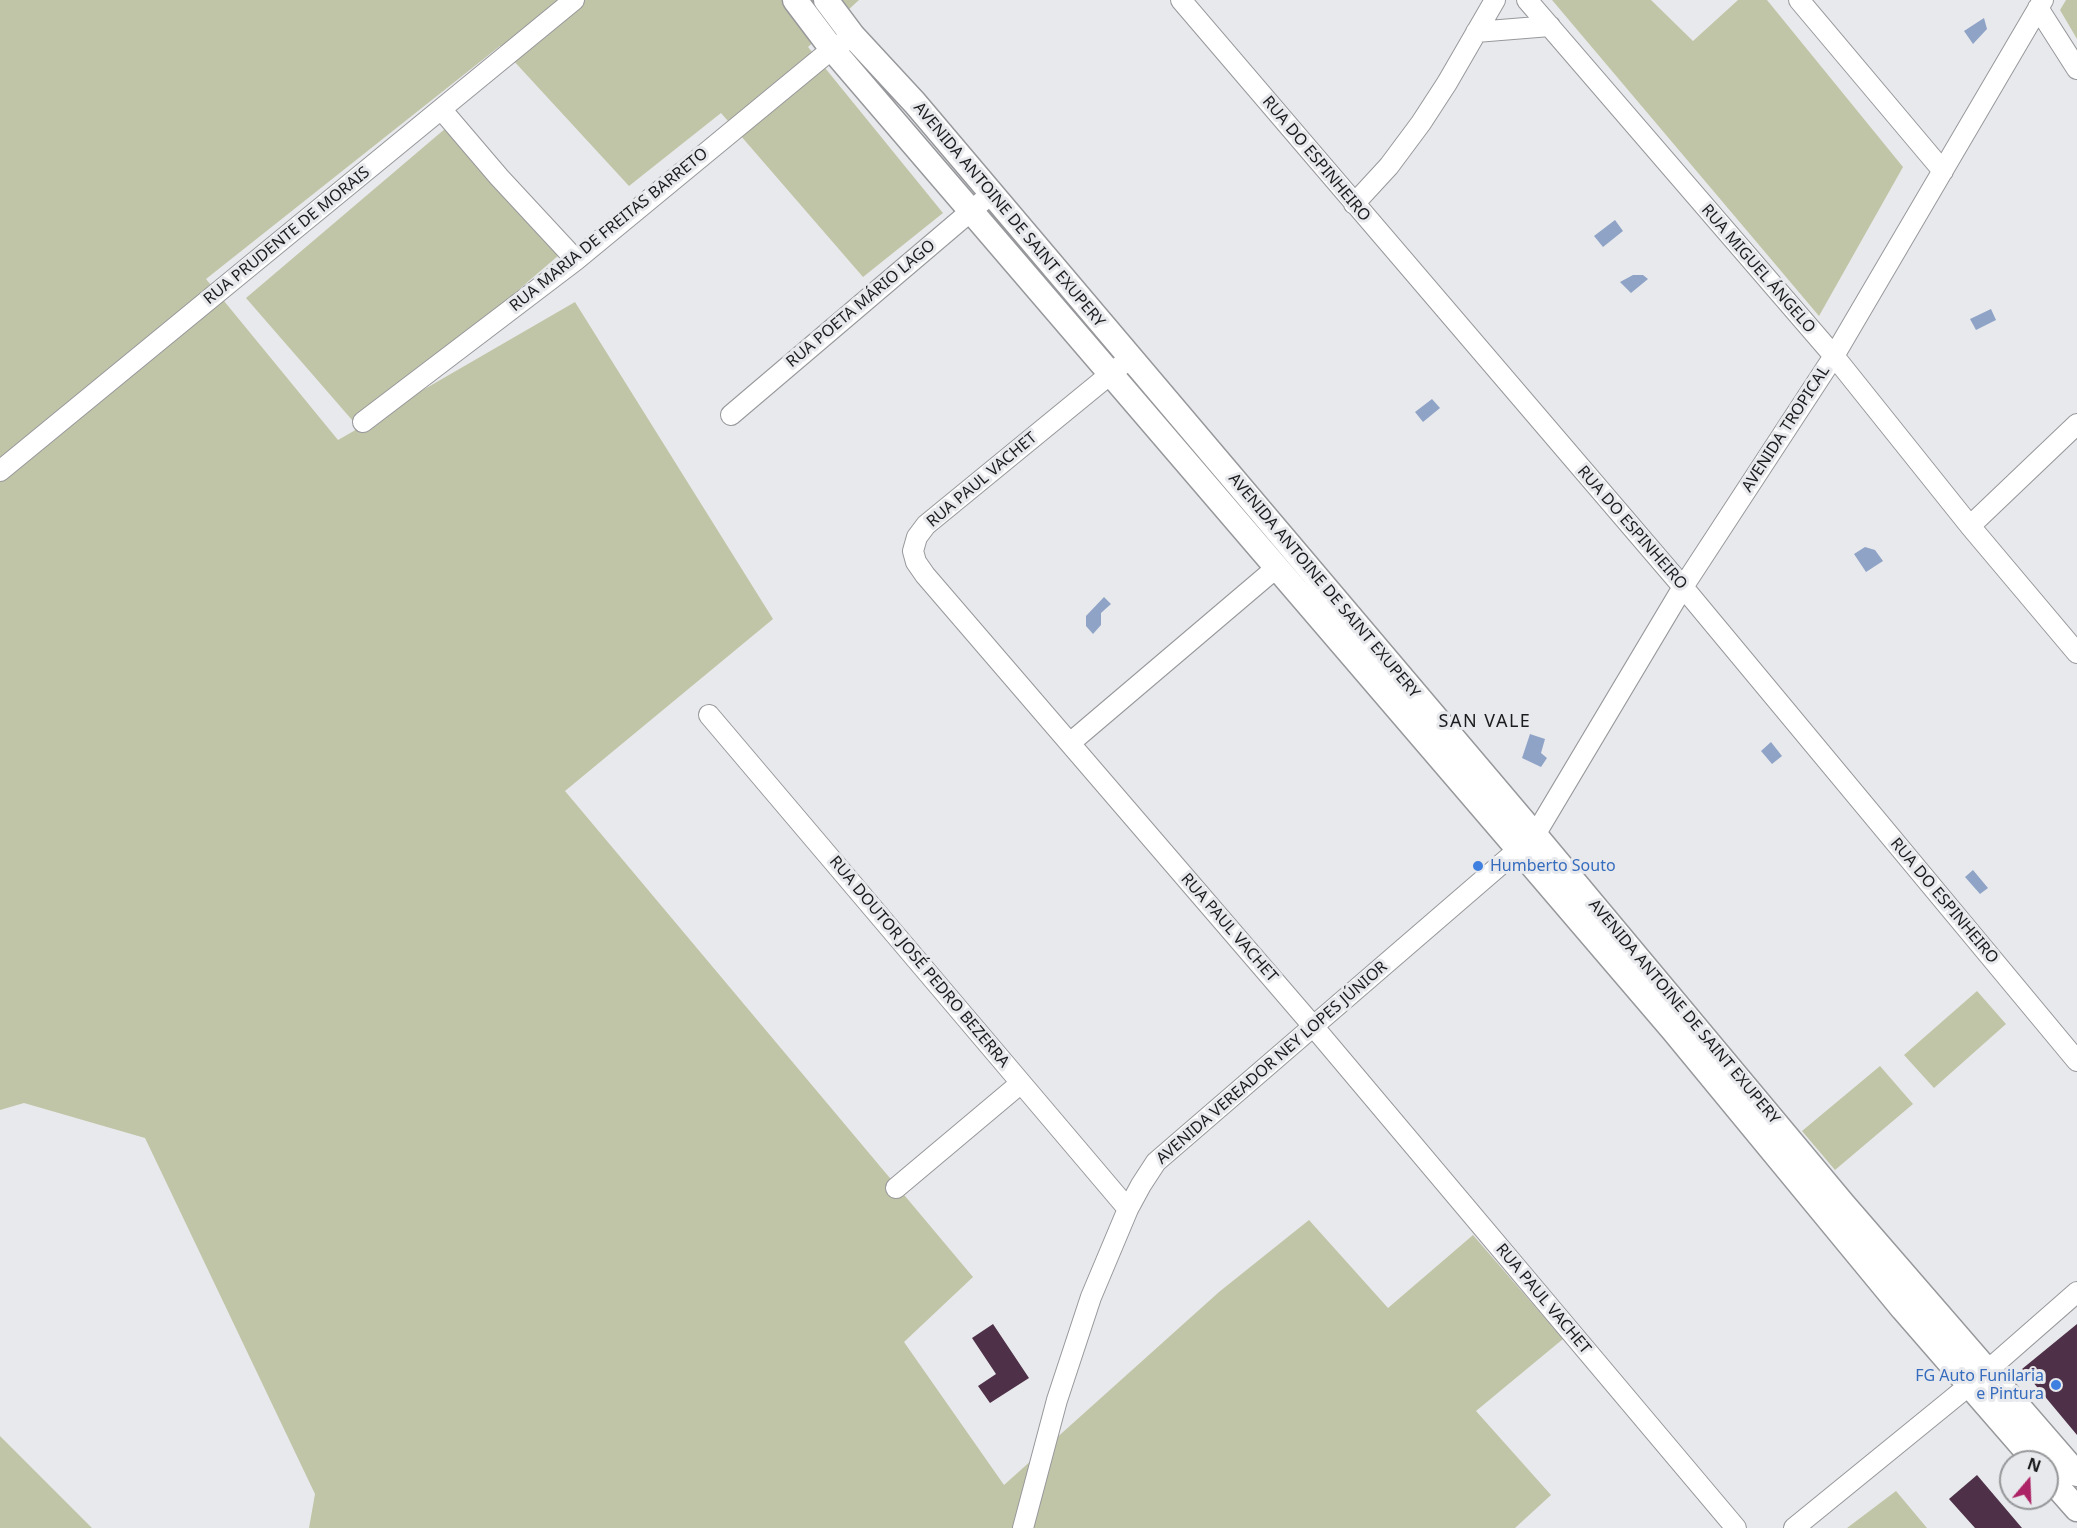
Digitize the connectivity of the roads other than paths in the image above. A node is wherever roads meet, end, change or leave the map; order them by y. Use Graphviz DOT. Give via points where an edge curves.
graph roads {
  1 [pos="574,0"];
  2 [pos="795,0"];
  3 [pos="826,0"];
  4 [pos="1181,0"];
  5 [pos="1495,0"];
  6 [pos="1527,0"];
  7 [pos="1799,0"];
  8 [pos="2040,4"];
  9 [pos="1550,26"];
  10 [pos="1476,32"];
  11 [pos="853,36"];
  12 [pos="832,49"];
  13 [pos="2077,69"];
  14 [pos="441,109"];
  15 [pos="1943,171"];
  16 [pos="991,194"];
  17 [pos="1354,204"];
  18 [pos="971,210"];
  19 [pos="576,260"];
  20 [pos="1834,356"];
  21 [pos="1120,365"];
  22 [pos="731,415"];
  23 [pos="363,422"];
  24 [pos="2077,424"];
  25 [pos="0,471"];
  26 [pos="1970,526"];
  27 [pos="1276,568"];
  28 [pos="1683,587"];
  29 [pos="2077,653"];
  30 [pos="709,715"];
  31 [pos="1071,743"];
  32 [pos="1527,842"];
  33 [pos="1313,1026"];
  34 [pos="2077,1060"];
  35 [pos="1021,1083"];
  36 [pos="1776,1138"];
  37 [pos="896,1188"];
  38 [pos="1128,1209"];
  39 [pos="2077,1292"];
  40 [pos="1988,1370"];
  41 [pos="1969,1386"];
  42 [pos="2025,1450"];
  43 [pos="2077,1474"];
  44 [pos="2059,1489"];
  45 [pos="2077,1509"];
  46 [pos="1023,1528"];
  47 [pos="1736,1528"];
  48 [pos="1794,1528"];
  1 -- 14 [label="street, RUA PRUDENTE DE MORAIS"];
  2 -- 12 [label="street, AVENIDA ANTOINE DE SAINT EXUPERY"];
  3 -- 11 [label="street, AVENIDA ANTOINE DE SAINT EXUPERY"];
  4 -- 17 [label="street, RUA DO ESPINHEIRO"];
  5 -- 10 [label="street"];
  6 -- 9 [label="street, RUA MIGUEL ÁNGELO"];
  7 -- 15 [label="street"];
  8 -- 13 [label="street"];
  8 -- 15 [label="street, AVENIDA TROPICAL"];
  9 -- 10 [label="street"];
  9 -- 20 [label="street, RUA MIGUEL ÁNGELO"];
  10 -- 17 [label="street" via="1421,123"];
  11 -- 12 [label="street, RUA MARIA DE FREITAS BARRETO"];
  11 -- 16 [label="street, AVENIDA ANTOINE DE SAINT EXUPERY"];
  12 -- 18 [label="street, AVENIDA ANTOINE DE SAINT EXUPERY"];
  12 -- 19 [label="street, RUA MARIA DE FREITAS BARRETO"];
  14 -- 19 [label="street"];
  14 -- 25 [label="street, RUA PRUDENTE DE MORAIS"];
  15 -- 20 [label="street, AVENIDA TROPICAL"];
  16 -- 18 [label="street, RUA POETA MÁRIO LAGO"];
  16 -- 21 [label="street, AVENIDA ANTOINE DE SAINT EXUPERY"];
  17 -- 28 [label="street, RUA DO ESPINHEIRO"];
  18 -- 21 [label="street, AVENIDA ANTOINE DE SAINT EXUPERY"];
  18 -- 22 [label="street, RUA POETA MÁRIO LAGO"];
  19 -- 23 [label="street, RUA MARIA DE FREITAS BARRETO"];
  20 -- 26 [label="street, RUA MIGUEL ÁNGELO"];
  20 -- 28 [label="street, AVENIDA TROPICAL"];
  21 -- 27 [label="street, AVENIDA ANTOINE DE SAINT EXUPERY"];
  21 -- 31 [label="street, RUA PAUL VACHET" via="926,525 913,551 925,575"];
  21 -- 32 [label="street, AVENIDA ANTOINE DE SAINT EXUPERY"];
  24 -- 26 [label="street"];
  26 -- 29 [label="street, RUA MIGUEL ÁNGELO"];
  27 -- 31 [label="street"];
  27 -- 32 [label="street, AVENIDA ANTOINE DE SAINT EXUPERY"];
  28 -- 32 [label="street, AVENIDA TROPICAL"];
  28 -- 34 [label="street, RUA DO ESPINHEIRO"];
  30 -- 35 [label="street, RUA DOUTOR JOSÉ PEDRO BEZERRA"];
  31 -- 33 [label="street, RUA PAUL VACHET"];
  32 -- 33 [label="street, AVENIDA VEREADOR NEY LOPES JÚNIOR"];
  32 -- 36 [label="street, AVENIDA ANTOINE DE SAINT EXUPERY"];
  33 -- 38 [label="street, AVENIDA VEREADOR NEY LOPES JÚNIOR" via="1156,1162"];
  33 -- 47 [label="street, RUA PAUL VACHET"];
  35 -- 37 [label="street"];
  35 -- 38 [label="street, RUA DOUTOR JOSÉ PEDRO BEZERRA"];
  36 -- 40 [label="street, AVENIDA ANTOINE DE SAINT EXUPERY" via="1843,1204"];
  36 -- 41 [label="street, AVENIDA ANTOINE DE SAINT EXUPERY" via="1903,1309"];
  38 -- 46 [label="street, AVENIDA VEREADOR NEY LOPES JÚNIOR" via="1091,1297 1057,1400"];
  39 -- 40 [label="street"];
  40 -- 41 [label="street"];
  40 -- 43 [label="street, AVENIDA ANTOINE DE SAINT EXUPERY"];
  41 -- 42 [label="street, AVENIDA ANTOINE DE SAINT EXUPERY"];
  41 -- 48 [label="street"];
  44 -- 45 [label="street"];
}
